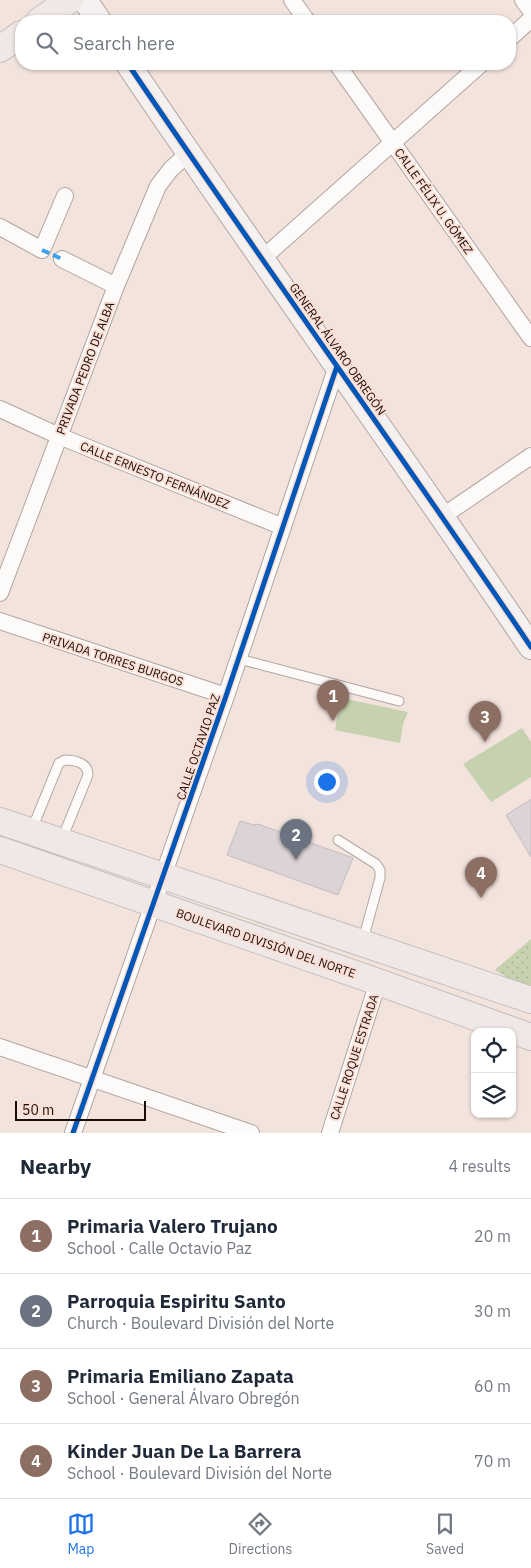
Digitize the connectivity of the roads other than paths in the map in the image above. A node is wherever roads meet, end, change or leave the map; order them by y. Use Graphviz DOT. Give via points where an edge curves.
graph roads {
  1 [pos="70,0"];
  2 [pos="85,0"];
  3 [pos="292,0"];
  4 [pos="523,0"];
  5 [pos="531,11"];
  6 [pos="48,15"];
  7 [pos="95,15"];
  8 [pos="303,15"];
  9 [pos="531,19"];
  10 [pos="516,33"];
  11 [pos="15,38"];
  12 [pos="0,49"];
  13 [pos="132,70"];
  14 [pos="341,70"];
  15 [pos="474,70"];
  16 [pos="393,142"];
  17 [pos="189,154"];
  18 [pos="65,196"];
  19 [pos="0,227"];
  20 [pos="262,258"];
  21 [pos="62,259"];
  22 [pos="116,286"];
  23 [pos="531,338"];
  24 [pos="337,366"];
  25 [pos="0,409"];
  26 [pos="59,436"];
  27 [pos="531,456"];
  28 [pos="442,516"];
  29 [pos="283,527"];
  30 [pos="0,593"];
  31 [pos="0,621"];
  32 [pos="531,647"];
  33 [pos="239,659"];
  34 [pos="226,696"];
  35 [pos="399,701"];
  36 [pos="0,821"];
  37 [pos="31,831"];
  38 [pos="338,840"];
  39 [pos="61,842"];
  40 [pos="0,850"];
  41 [pos="163,876"];
  42 [pos="153,903"];
  43 [pos="362,943"];
  44 [pos="378,982"];
  45 [pos="531,1000"];
  46 [pos="531,1037"];
  47 [pos="0,1047"];
  48 [pos="93,1078"];
  49 [pos="73,1133"];
  50 [pos="251,1133"];
  51 [pos="330,1133"];
  1 -- 6 [label="main road"];
  2 -- 7 [label="street"];
  3 -- 8 [label="street"];
  4 -- 5 [label="street"];
  9 -- 10 [label="street"];
  11 -- 12 [label="main road"];
  13 -- 17 [label="street, GENERAL ÁLVARO OBREGÓN"];
  14 -- 16 [label="street, CALLE FÉLIX U. GÓMEZ"];
  15 -- 16 [label="street"];
  16 -- 20 [label="street"];
  16 -- 23 [label="street, CALLE FÉLIX U. GÓMEZ"];
  17 -- 20 [label="street, GENERAL ÁLVARO OBREGÓN"];
  17 -- 22 [label="street, PRIVADA PEDRO DE ALBA" via="170,169 158,186"];
  18 -- 19 [label="street" via="42,250"];
  20 -- 24 [label="street, GENERAL ÁLVARO OBREGÓN"];
  21 -- 22 [label="street"];
  22 -- 26 [label="street, PRIVADA PEDRO DE ALBA"];
  24 -- 28 [label="street, GENERAL ÁLVARO OBREGÓN"];
  24 -- 29 [label="street, CALLE OCTAVIO PAZ"];
  25 -- 26 [label="street, CALLE ERNESTO FERNÁNDEZ"];
  26 -- 29 [label="street, CALLE ERNESTO FERNÁNDEZ"];
  26 -- 30 [label="street, PRIVADA PEDRO DE ALBA"];
  27 -- 28 [label="street"];
  28 -- 32 [label="street, GENERAL ÁLVARO OBREGÓN"];
  29 -- 33 [label="street, CALLE OCTAVIO PAZ"];
  31 -- 34 [label="street, PRIVADA TORRES BURGOS"];
  33 -- 34 [label="street, CALLE OCTAVIO PAZ"];
  33 -- 35 [label="lane"];
  34 -- 41 [label="street, CALLE OCTAVIO PAZ"];
  36 -- 37 [label="main road"];
  37 -- 39 [label="main road"];
  37 -- 39 [label="lane" via="59,763 65,760 80,762 88,770 88,775"];
  38 -- 43 [label="lane" via="376,864 380,870"];
  39 -- 41 [label="main road"];
  40 -- 42 [label="main road, BOULEVARD DIVISIÓN DEL NORTE"];
  41 -- 42 [label="street, CALLE OCTAVIO PAZ"];
  41 -- 43 [label="main road"];
  42 -- 44 [label="main road, BOULEVARD DIVISIÓN DEL NORTE"];
  42 -- 48 [label="street, CALLE OCTAVIO PAZ"];
  43 -- 45 [label="main road"];
  44 -- 46 [label="main road, BOULEVARD DIVISIÓN DEL NORTE"];
  44 -- 51 [label="street, CALLE ROQUE ESTRADA"];
  47 -- 48 [label="street"];
  48 -- 49 [label="street, CALLE OCTAVIO PAZ"];
  48 -- 50 [label="street"];
}
